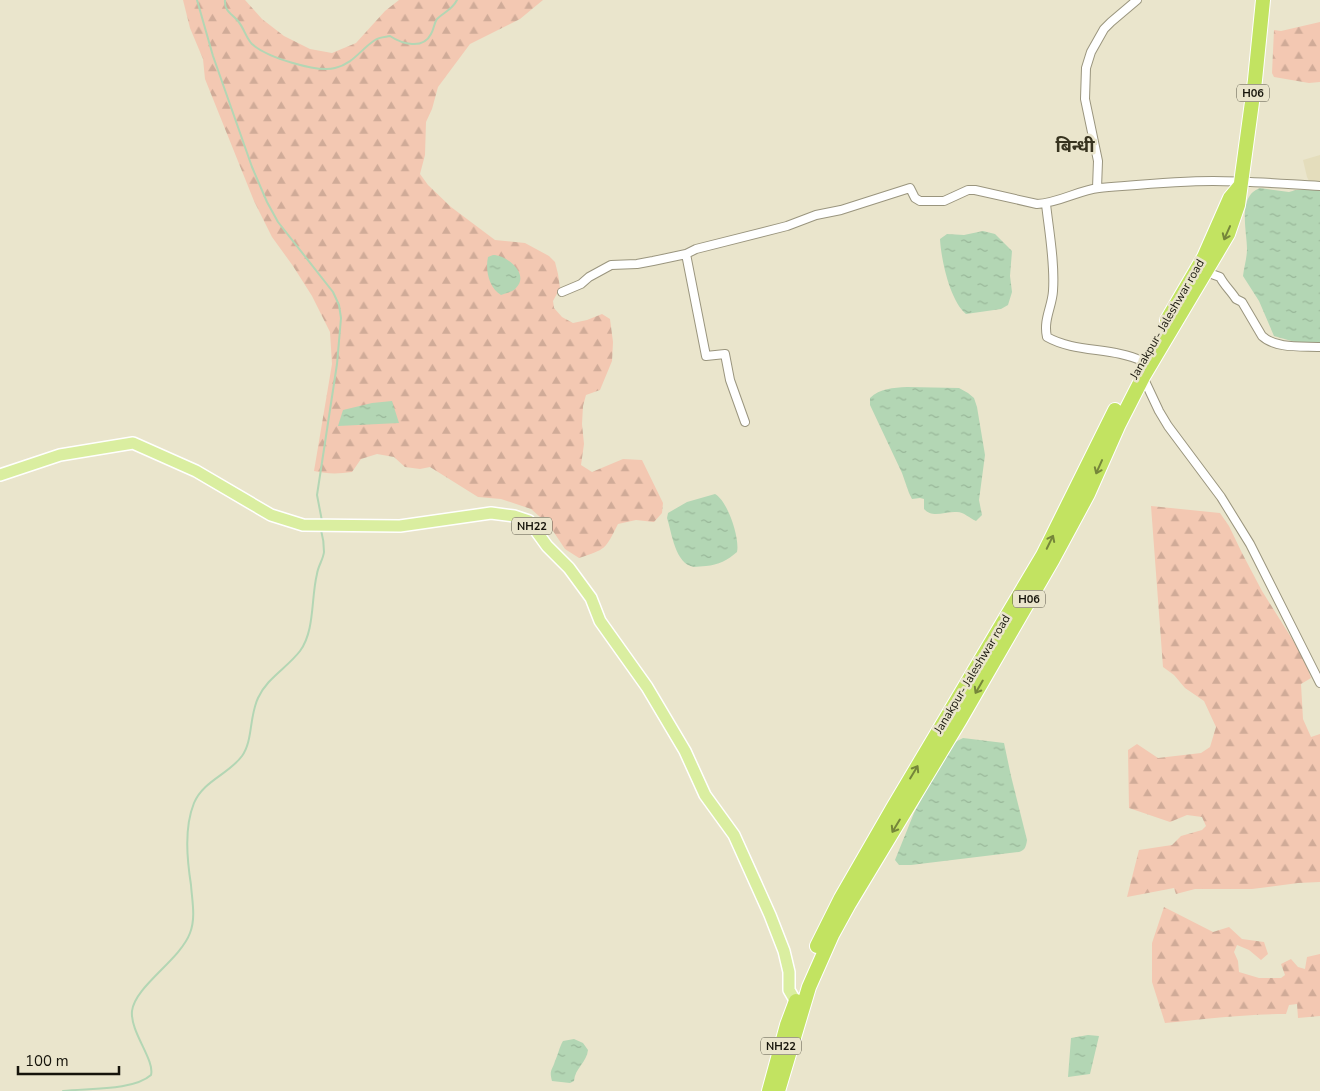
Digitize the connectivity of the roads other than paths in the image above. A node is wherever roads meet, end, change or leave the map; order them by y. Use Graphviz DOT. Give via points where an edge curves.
graph roads {
  1 [pos="1137,0"];
  2 [pos="1263,0"];
  3 [pos="1241,184"];
  4 [pos="1320,186"];
  5 [pos="1097,188"];
  6 [pos="1046,204"];
  7 [pos="686,254"];
  8 [pos="1206,272"];
  9 [pos="562,292"];
  10 [pos="1320,348"];
  11 [pos="1142,361"];
  12 [pos="1143,377"];
  13 [pos="745,422"];
  14 [pos="0,475"];
  15 [pos="1320,683"];
  16 [pos="800,1004"];
  17 [pos="769,1091"];
  18 [pos="778,1091"];
  1 -- 5 [label="street" via="1104,29 1086,68 1085,99 1098,161"];
  2 -- 3 [label="highway, Janakpur- Jaleshwar road / H06"];
  3 -- 4 [label="street"];
  3 -- 5 [label="street" via="1188,182"];
  3 -- 8 [label="highway, Janakpur- Jaleshwar road / H06, one-way" via="1228,234"];
  3 -- 11 [label="highway, Janakpur- Jaleshwar road / H06" via="1230,198 1204,257"];
  5 -- 6 [label="street"];
  6 -- 7 [label="street" via="1028,203 975,190 944,201 920,201 910,188"];
  6 -- 11 [label="street" via="1053,292 1046,320 1047,337 1070,345 1133,356"];
  7 -- 9 [label="street" via="637,264 611,265"];
  7 -- 13 [label="street" via="706,356 725,354 730,380"];
  8 -- 10 [label="street" via="1220,277 1236,299 1242,302 1266,340"];
  8 -- 12 [label="highway, Janakpur- Jaleshwar road / H06"];
  16 -- 11 [label="highway, Janakpur- Jaleshwar road / H06, one-way" via="810,960 833,913 1043,555"];
  12 -- 15 [label="street" via="1168,426 1221,497 1250,544"];
  12 -- 16 [label="highway, Janakpur- Jaleshwar road / H06, one-way" via="1088,494 1053,559 845,912"];
  14 -- 16 [label="main road, NH22" via="60,455 133,443 196,471 271,515 303,525 400,526 491,513 529,522 591,598 600,621 647,687 685,751 705,795 734,835 784,951 790,972 789,990"];
  16 -- 17 [label="highway, Janakpur- Jaleshwar road / NH22" via="787,1025"];
  16 -- 18 [label="highway, Janakpur- Jaleshwar road / NH22"];
}
